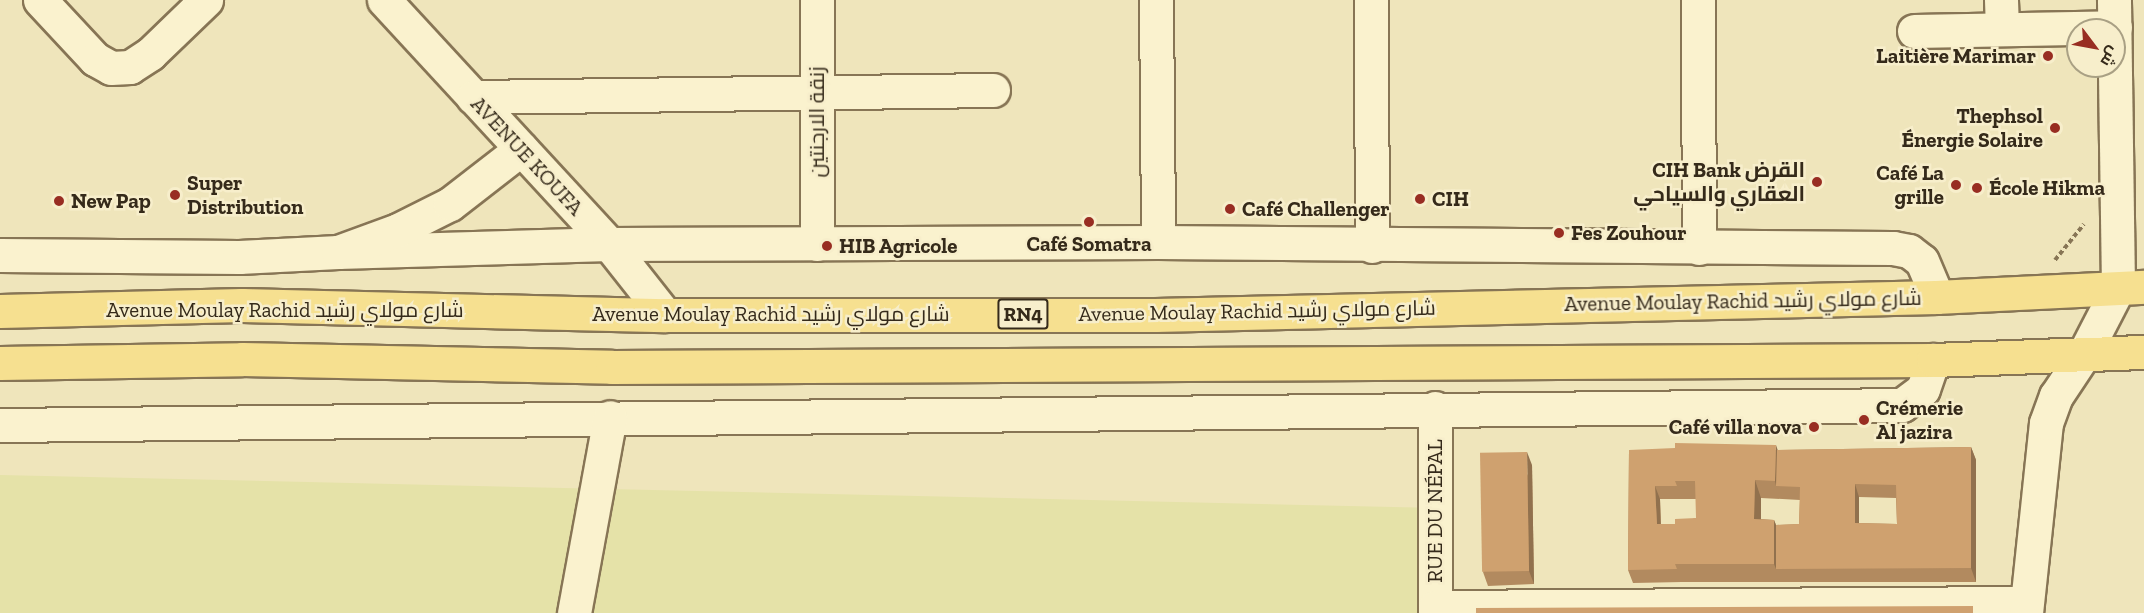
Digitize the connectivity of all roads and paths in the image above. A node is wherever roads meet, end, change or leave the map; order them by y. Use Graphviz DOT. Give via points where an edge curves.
graph roads {
  1 [pos="40,0"];
  2 [pos="206,0"];
  3 [pos="384,0"];
  4 [pos="817,0"];
  5 [pos="1156,0"];
  6 [pos="1371,0"];
  7 [pos="1698,0"];
  8 [pos="2115,14"];
  9 [pos="2002,15"];
  10 [pos="1914,31"];
  11 [pos="993,90"];
  12 [pos="817,93"];
  13 [pos="473,97"];
  14 [pos="521,149"];
  15 [pos="2116,196"];
  16 [pos="1158,242"];
  17 [pos="609,244"];
  18 [pos="817,244"];
  19 [pos="1372,246"];
  20 [pos="1699,248"];
  21 [pos="338,252"];
  22 [pos="0,255"];
  23 [pos="2131,287"];
  24 [pos="2045,289"];
  25 [pos="1937,297"];
  26 [pos="0,311"];
  27 [pos="665,315"];
  28 [pos="2144,352"];
  29 [pos="2084,354"];
  30 [pos="1933,360"];
  31 [pos="0,363"];
  32 [pos="1435,408"];
  33 [pos="610,417"];
  34 [pos="0,425"];
  35 [pos="2026,608"];
  36 [pos="1435,610"];
  37 [pos="574,613"];
  1 -- 2 [label="street" via="95,59 111,68 130,67 150,54"];
  3 -- 13 [label="street, AVENUE KOUFA"];
  4 -- 12 [label="street, زنقة الارجنتين"];
  5 -- 16 [label="street"];
  6 -- 19 [label="street"];
  7 -- 20 [label="street"];
  8 -- 9 [label="street"];
  8 -- 15 [label="street"];
  9 -- 10 [label="street"];
  11 -- 12 [label="street"];
  12 -- 13 [label="street"];
  12 -- 18 [label="street, زنقة الارجنتين"];
  13 -- 14 [label="street, AVENUE KOUFA"];
  14 -- 17 [label="street, AVENUE KOUFA"];
  14 -- 21 [label="street" via="450,204 398,231"];
  15 -- 23 [label="street"];
  15 -- 24 [label="path" via="2094,211 2056,258"];
  16 -- 18 [label="street"];
  16 -- 19 [label="street"];
  17 -- 18 [label="street"];
  17 -- 21 [label="street"];
  17 -- 27 [label="street, AVENUE KOUFA"];
  19 -- 20 [label="street"];
  20 -- 25 [label="street" via="1909,251 1922,261"];
  21 -- 22 [label="street" via="239,256"];
  23 -- 24 [label="main road, Avenue Moulay Rachid شارع مولاي رشيد / RN4"];
  23 -- 29 [label="street"];
  24 -- 25 [label="main road, Avenue Moulay Rachid شارع مولاي رشيد / RN4"];
  25 -- 27 [label="main road, Avenue Moulay Rachid شارع مولاي رشيد / RN4" via="1155,315"];
  26 -- 27 [label="main road, Avenue Moulay Rachid شارع مولاي رشيد / RN4" via="242,305"];
  28 -- 29 [label="main road"];
  29 -- 30 [label="main road"];
  29 -- 35 [label="street" via="2056,396 2046,423"];
  30 -- 31 [label="main road" via="636,367 242,359"];
  30 -- 32 [label="street" via="1923,389 1902,405"];
  32 -- 33 [label="street"];
  32 -- 36 [label="street, RUE DU NÉPAL"];
  33 -- 34 [label="street"];
  33 -- 37 [label="street"];
  35 -- 36 [label="street"];
}
